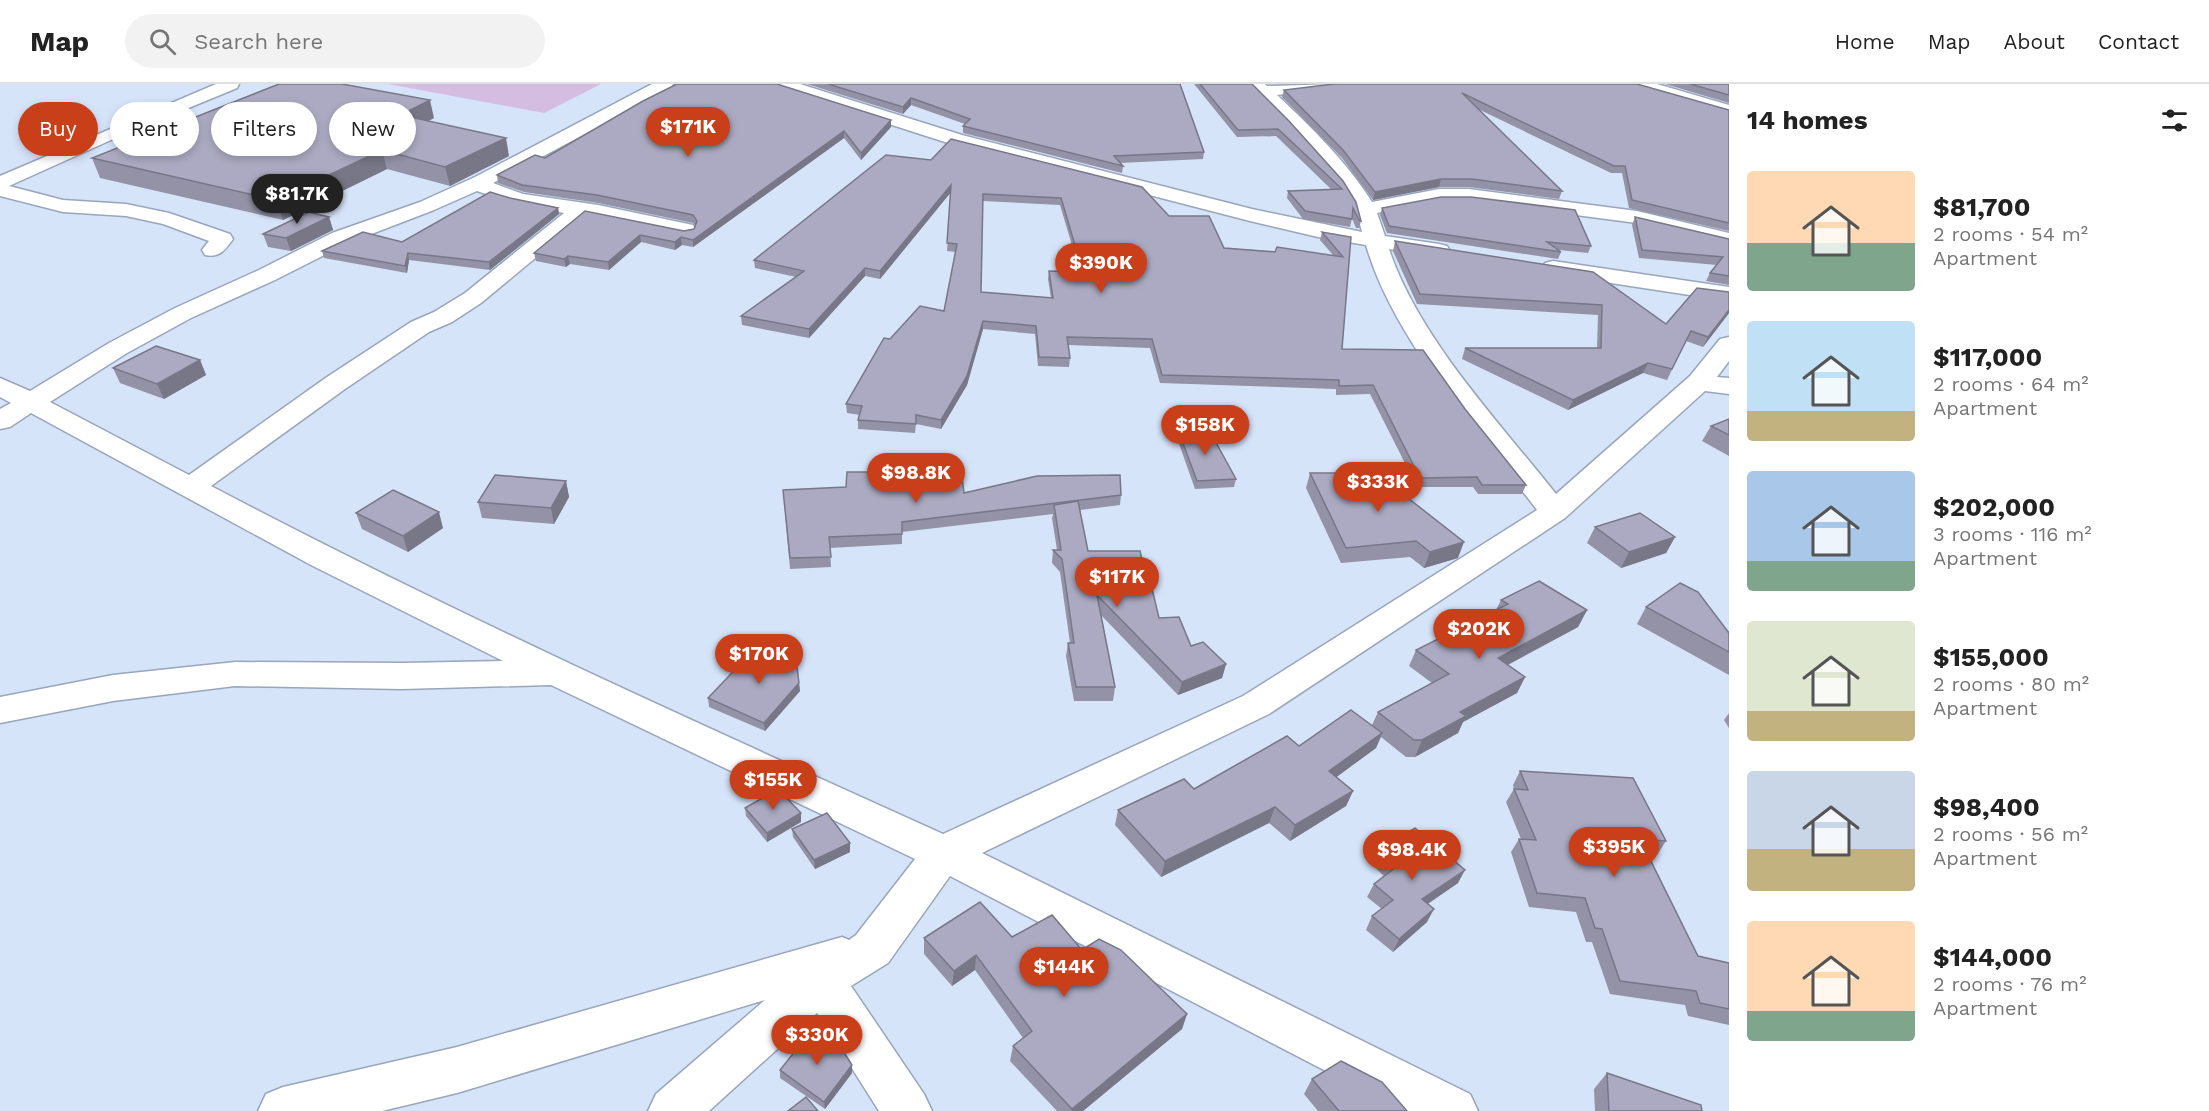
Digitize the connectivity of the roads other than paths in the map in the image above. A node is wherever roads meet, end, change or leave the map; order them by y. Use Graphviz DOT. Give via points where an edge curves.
graph roads {
  1 [pos="196,84"];
  2 [pos="665,84"];
  3 [pos="783,84"];
  4 [pos="1331,84"];
  5 [pos="1639,84"];
  6 [pos="223,87"];
  7 [pos="818,88"];
  8 [pos="1259,88"];
  9 [pos="1729,110"];
  10 [pos="0,183"];
  11 [pos="476,184"];
  12 [pos="0,190"];
  13 [pos="1366,209"];
  14 [pos="581,210"];
  15 [pos="686,230"];
  16 [pos="1729,239"];
  17 [pos="1374,241"];
  18 [pos="213,250"];
  19 [pos="1457,253"];
  20 [pos="1528,264"];
  21 [pos="1729,294"];
  22 [pos="1729,344"];
  23 [pos="1714,384"];
  24 [pos="16,394"];
  25 [pos="0,421"];
  26 [pos="191,487"];
  27 [pos="1554,512"];
  28 [pos="556,673"];
  29 [pos="0,710"];
  30 [pos="943,853"];
  31 [pos="872,949"];
  32 [pos="821,980"];
  33 [pos="283,1111"];
  34 [pos="673,1111"];
  35 [pos="907,1111"];
  36 [pos="1453,1111"];
  1 -- 6 [label="street"];
  2 -- 11 [label="street"];
  3 -- 7 [label="street"];
  4 -- 8 [label="street"];
  5 -- 9 [label="street"];
  6 -- 10 [label="street"];
  7 -- 17 [label="street" via="955,139 1250,215"];
  8 -- 13 [label="street" via="1339,168"];
  11 -- 14 [label="street" via="519,199"];
  11 -- 24 [label="street" via="340,238"];
  12 -- 18 [label="street" via="63,206 126,210 169,219 222,239"];
  13 -- 16 [label="street" via="1439,195 1469,195 1637,216"];
  13 -- 17 [label="street"];
  14 -- 15 [label="street"];
  14 -- 26 [label="street" via="473,298 420,327 336,383"];
  17 -- 19 [label="street"];
  17 -- 27 [label="street" via="1402,305 1441,366"];
  20 -- 21 [label="street"];
  22 -- 23 [label="street"];
  23 -- 27 [label="street"];
  24 -- 25 [label="street"];
  24 -- 26 [label="street"];
  26 -- 28 [label="street" via="322,558"];
  27 -- 30 [label="street" via="1256,705"];
  28 -- 29 [label="street" via="235,674 113,688"];
  28 -- 30 [label="street"];
  30 -- 31 [label="street"];
  30 -- 36 [label="street"];
  31 -- 32 [label="street"];
  31 -- 33 [label="street" via="457,1070"];
  32 -- 34 [label="street"];
  32 -- 35 [label="street"];
}
